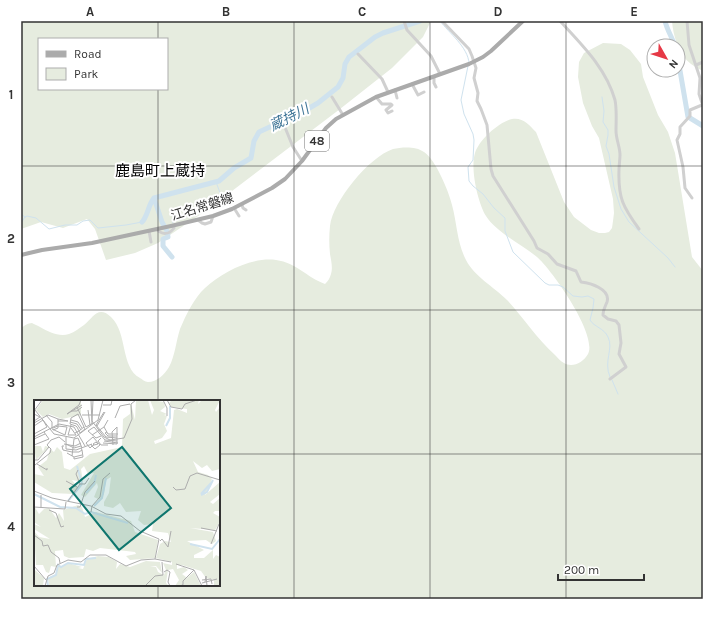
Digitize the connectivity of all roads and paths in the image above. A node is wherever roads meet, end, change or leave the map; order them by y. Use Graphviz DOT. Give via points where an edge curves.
graph roads {
  1 [pos="404,21"];
  2 [pos="442,21"];
  3 [pos="523,21"];
  4 [pos="560,21"];
  5 [pos="687,21"];
  6 [pos="358,54"];
  7 [pos="474,62"];
  8 [pos="703,62"];
  9 [pos="696,65"];
  10 [pos="440,74"];
  11 [pos="434,77"];
  12 [pos="412,84"];
  13 [pos="436,87"];
  14 [pos="395,90"];
  15 [pos="388,92"];
  16 [pos="424,92"];
  17 [pos="332,97"];
  18 [pos="376,97"];
  19 [pos="397,98"];
  20 [pos="703,105"];
  21 [pos="392,111"];
  22 [pos="343,115"];
  23 [pos="282,120"];
  24 [pos="302,161"];
  25 [pos="692,198"];
  26 [pos="242,205"];
  27 [pos="234,208"];
  28 [pos="246,210"];
  29 [pos="239,216"];
  30 [pos="174,225"];
  31 [pos="156,229"];
  32 [pos="639,229"];
  33 [pos="149,231"];
  34 [pos="151,242"];
  35 [pos="21,255"];
  36 [pos="610,378"];
  1 -- 10 [label="street" via="407,30 431,56"];
  2 -- 7 [label="street" via="469,50"];
  3 -- 7 [label="main road, 江名常磐線 / 48" via="491,51"];
  4 -- 32 [label="street" via="597,63 612,92 616,103 616,134 620,152 620,193 626,211"];
  5 -- 9 [label="street" via="689,45"];
  6 -- 15 [label="street" via="382,79"];
  7 -- 10 [label="main road, 江名常磐線 / 48"];
  7 -- 36 [label="street" via="477,101 487,125 492,173 537,248 548,254 557,264 576,271 581,282 600,288 607,300 603,315 619,325 619,354 626,367"];
  8 -- 9 [label="street"];
  9 -- 20 [label="street" via="700,78 699,94"];
  10 -- 11 [label="main road, 江名常磐線 / 48"];
  11 -- 12 [label="main road, 江名常磐線 / 48"];
  11 -- 13 [label="street"];
  12 -- 14 [label="main road, 江名常磐線 / 48"];
  12 -- 16 [label="street" via="418,95"];
  14 -- 15 [label="main road, 江名常磐線 / 48"];
  14 -- 19 [label="street"];
  15 -- 18 [label="main road, 江名常磐線 / 48"];
  17 -- 22 [label="street"];
  18 -- 21 [label="street" via="382,104 391,104 386,110 388,113"];
  18 -- 22 [label="main road, 江名常磐線 / 48"];
  20 -- 25 [label="street" via="690,110 690,116 680,127 677,140 685,188"];
  22 -- 24 [label="main road, 江名常磐線 / 48" via="326,128"];
  23 -- 24 [label="street"];
  24 -- 26 [label="main road, 江名常磐線 / 48" via="285,179"];
  26 -- 27 [label="main road, 江名常磐線 / 48"];
  26 -- 28 [label="street"];
  27 -- 29 [label="street"];
  27 -- 30 [label="main road, 江名常磐線 / 48"];
  30 -- 31 [label="main road, 江名常磐線 / 48"];
  30 -- 31 [label="street" via="172,231 167,233 161,233"];
  31 -- 33 [label="main road, 江名常磐線 / 48"];
  33 -- 34 [label="street"];
  33 -- 35 [label="main road, 江名常磐線 / 48"];
}
